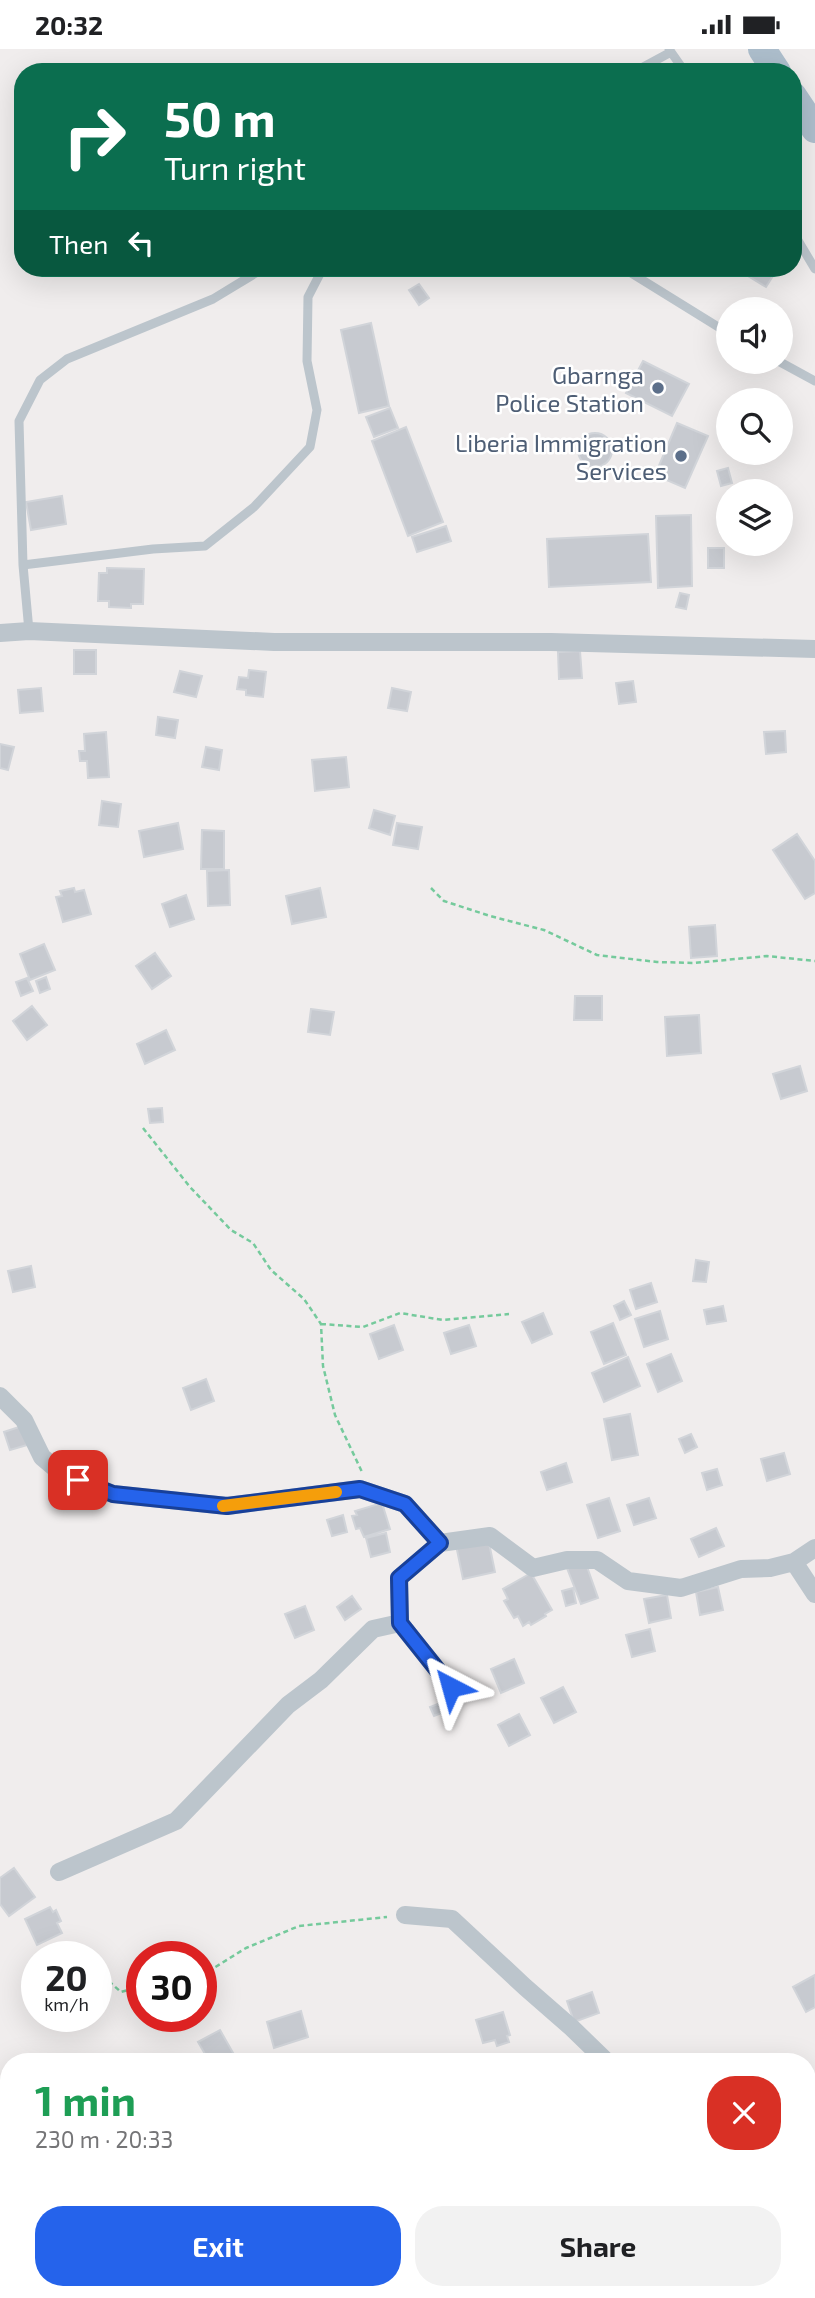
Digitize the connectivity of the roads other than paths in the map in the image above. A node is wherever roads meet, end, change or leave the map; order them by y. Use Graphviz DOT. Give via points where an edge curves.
graph roads {
  1 [pos="670,50"];
  2 [pos="649,63"];
  3 [pos="802,110"];
  4 [pos="815,129"];
  5 [pos="802,247"];
  6 [pos="815,269"];
  7 [pos="249,277"];
  8 [pos="318,277"];
  9 [pos="637,277"];
  10 [pos="716,326"];
  11 [pos="793,369"];
  12 [pos="815,381"];
  13 [pos="23,565"];
  14 [pos="29,631"];
  15 [pos="0,633"];
  16 [pos="815,649"];
  17 [pos="0,1396"];
  18 [pos="440,1543"];
  19 [pos="815,1548"];
  20 [pos="794,1562"];
  21 [pos="815,1594"];
  22 [pos="400,1623"];
  23 [pos="451,1687"];
  24 [pos="59,1872"];
  25 [pos="405,1915"];
  26 [pos="598,2053"];
  1 -- 2 [label="lane"];
  3 -- 4 [label="main road"];
  5 -- 6 [label="lane"];
  7 -- 13 [label="lane" via="213,299 67,359 40,380 19,421"];
  8 -- 13 [label="lane" via="308,297 307,361 317,409 310,447 254,507 205,546"];
  9 -- 10 [label="lane"];
  11 -- 12 [label="lane"];
  13 -- 14 [label="lane"];
  14 -- 15 [label="street"];
  14 -- 16 [label="street" via="274,642 551,642"];
  17 -- 18 [label="street" via="24,1420 42,1457 61,1473 113,1494 227,1506 360,1489 405,1504"];
  18 -- 20 [label="street" via="490,1536 533,1568 567,1560 597,1560 628,1581 681,1588 741,1569"];
  18 -- 22 [label="street" via="399,1578"];
  19 -- 20 [label="street"];
  20 -- 21 [label="street"];
  22 -- 23 [label="street"];
  22 -- 24 [label="street" via="373,1629 288,1705 176,1821"];
  25 -- 26 [label="street" via="452,1919"];
}
